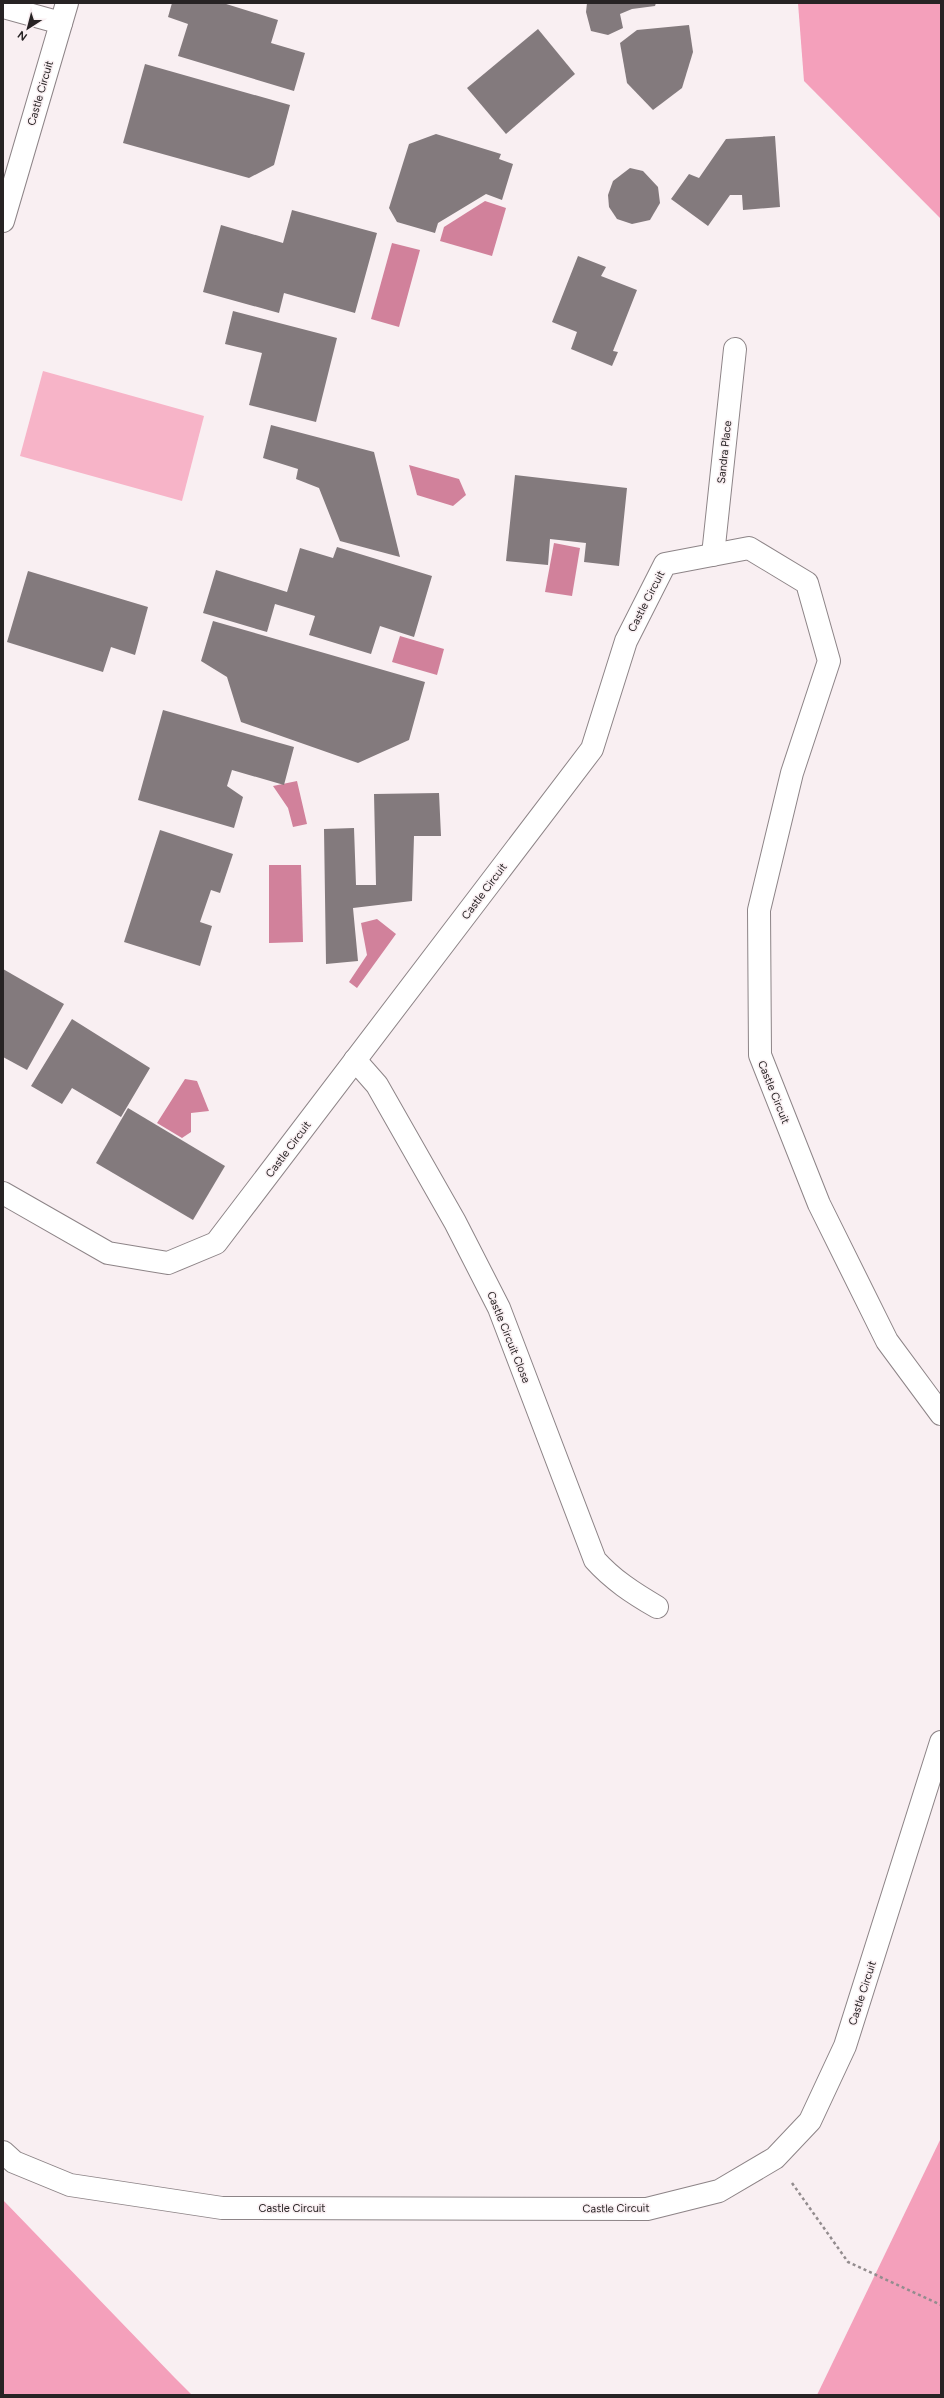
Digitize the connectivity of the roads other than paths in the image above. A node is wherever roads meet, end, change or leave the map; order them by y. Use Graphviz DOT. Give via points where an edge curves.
graph roads {
  1 [pos="3,7"];
  2 [pos="64,13"];
  3 [pos="3,221"];
  4 [pos="735,349"];
  5 [pos="712,555"];
  6 [pos="355,1060"];
  7 [pos="3,1193"];
  8 [pos="941,1414"];
  9 [pos="657,1607"];
  10 [pos="941,1742"];
  11 [pos="3,2152"];
  1 -- 2 [label="street, Castle Circuit"];
  2 -- 3 [label="street, Castle Circuit"];
  4 -- 5 [label="street, Sandra Place"];
  5 -- 6 [label="street, Castle Circuit" via="665,564 626,641 592,749"];
  5 -- 8 [label="street, Castle Circuit" via="749,548 807,583 829,661 792,773 759,910 760,1055 819,1204 887,1341"];
  6 -- 7 [label="street, Castle Circuit" via="216,1243 168,1263 108,1253"];
  6 -- 9 [label="street, Castle Circuit Close" via="377,1085 455,1222 499,1308 595,1560 627,1590"];
  10 -- 11 [label="street, Castle Circuit" via="845,2046 810,2121 775,2158 719,2191 647,2209 222,2208 70,2185 14,2162"];
}
